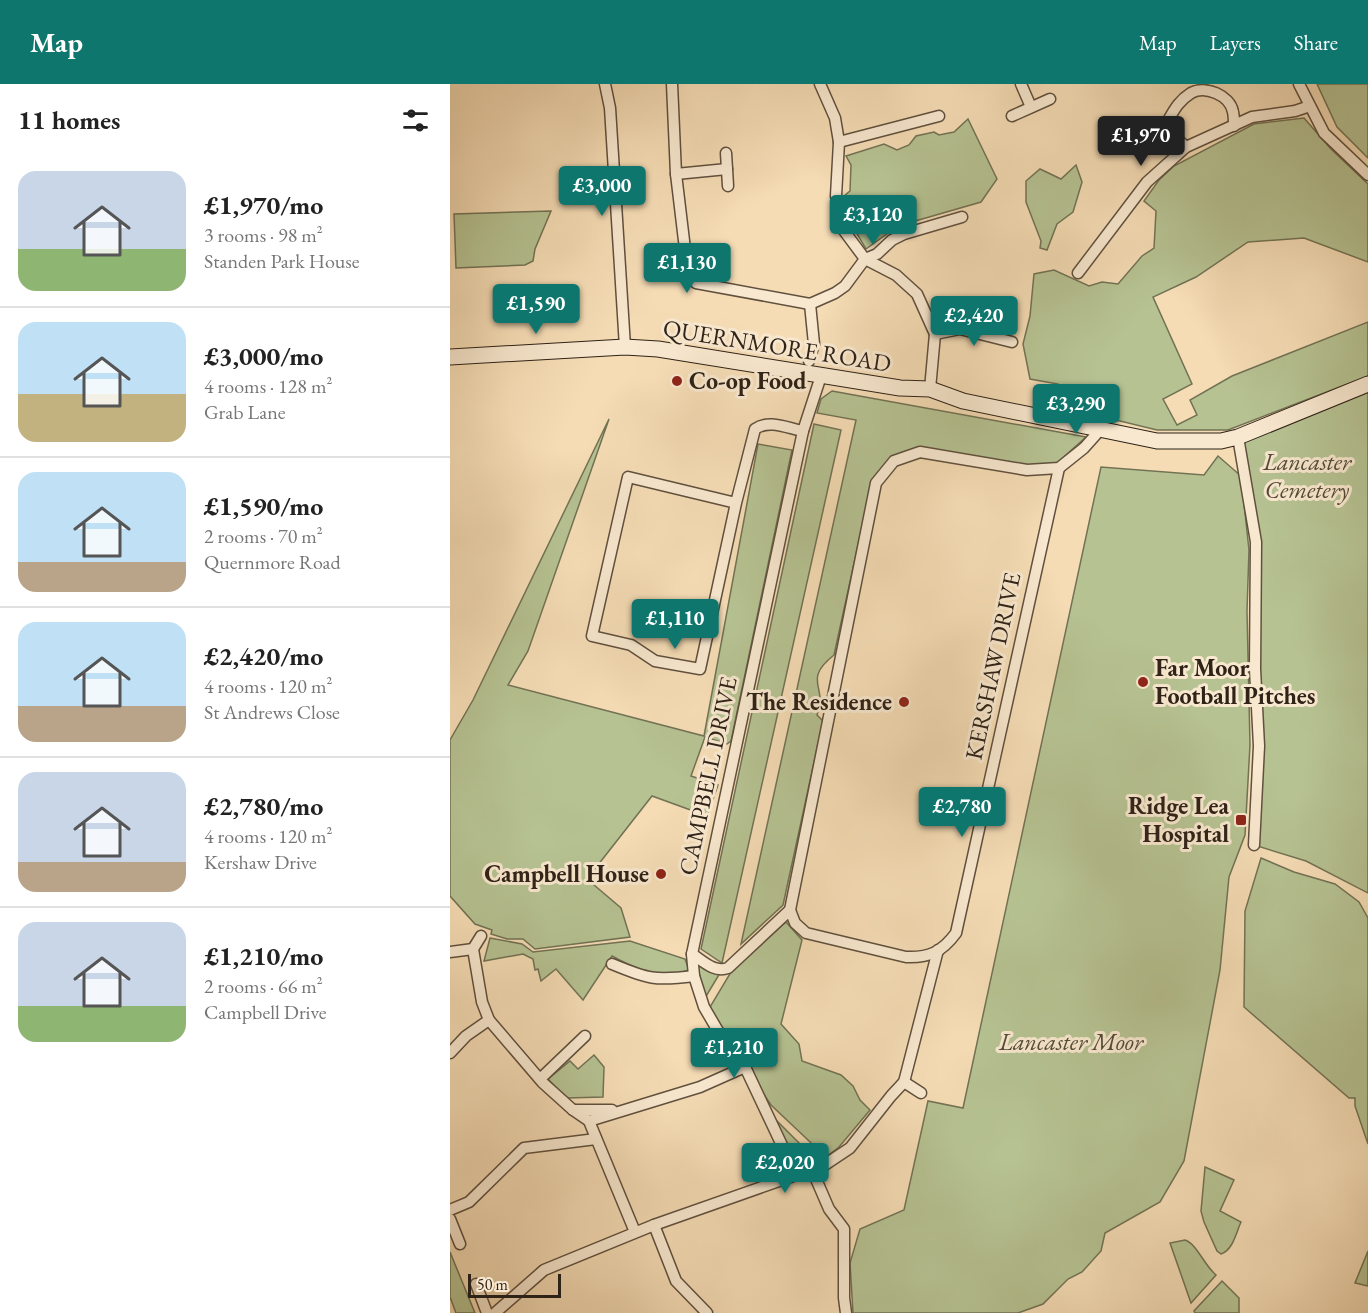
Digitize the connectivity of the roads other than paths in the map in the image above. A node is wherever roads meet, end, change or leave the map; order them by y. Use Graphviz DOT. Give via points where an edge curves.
graph roads {
  1 [pos="605,84"];
  2 [pos="672,84"];
  3 [pos="820,84"];
  4 [pos="1021,84"];
  5 [pos="1299,84"];
  6 [pos="1050,99"];
  7 [pos="1310,106"];
  8 [pos="1031,107"];
  9 [pos="939,116"];
  10 [pos="1012,116"];
  11 [pos="1234,126"];
  12 [pos="839,142"];
  13 [pos="1186,147"];
  14 [pos="726,153"];
  15 [pos="727,169"];
  16 [pos="676,174"];
  17 [pos="1368,175"];
  18 [pos="728,186"];
  19 [pos="962,217"];
  20 [pos="865,259"];
  21 [pos="1078,273"];
  22 [pos="810,304"];
  23 [pos="935,334"];
  24 [pos="1012,342"];
  25 [pos="625,347"];
  26 [pos="450,357"];
  27 [pos="809,361"];
  28 [pos="821,376"];
  29 [pos="1368,384"];
  30 [pos="930,389"];
  31 [pos="1101,429"];
  32 [pos="802,431"];
  33 [pos="1238,437"];
  34 [pos="1059,468"];
  35 [pos="736,503"];
  36 [pos="1254,844"];
  37 [pos="790,910"];
  38 [pos="481,936"];
  39 [pos="472,949"];
  40 [pos="938,951"];
  41 [pos="450,952"];
  42 [pos="692,954"];
  43 [pos="612,964"];
  44 [pos="694,976"];
  45 [pos="489,1020"];
  46 [pos="585,1036"];
  47 [pos="450,1053"];
  48 [pos="745,1067"];
  49 [pos="540,1078"];
  50 [pos="904,1082"];
  51 [pos="921,1094"];
  52 [pos="573,1110"];
  53 [pos="628,1110"];
  54 [pos="589,1121"];
  55 [pos="596,1139"];
  56 [pos="813,1172"];
  57 [pos="796,1175"];
  58 [pos="450,1210"];
  59 [pos="450,1219"];
  60 [pos="654,1225"];
  61 [pos="635,1233"];
  62 [pos="460,1244"];
  63 [pos="476,1284"];
  64 [pos="487,1313"];
  65 [pos="495,1313"];
  66 [pos="705,1313"];
  67 [pos="846,1313"];
  1 -- 25 [label="street"];
  2 -- 16 [label="street"];
  3 -- 12 [label="street" via="835,118"];
  4 -- 8 [label="street"];
  5 -- 7 [label="street"];
  6 -- 8 [label="street"];
  7 -- 11 [label="street" via="1252,117"];
  7 -- 17 [label="street" via="1324,133"];
  8 -- 10 [label="street"];
  9 -- 12 [label="street"];
  11 -- 13 [label="street"];
  11 -- 13 [label="street" via="1233,110 1223,96 1210,91 1192,92 1177,105 1170,119 1174,137"];
  12 -- 20 [label="street" via="836,196 842,228"];
  13 -- 21 [label="street" via="1146,182"];
  14 -- 15 [label="street"];
  15 -- 16 [label="street"];
  15 -- 18 [label="street"];
  16 -- 22 [label="street" via="685,249 696,283"];
  19 -- 20 [label="street" via="904,234"];
  20 -- 22 [label="street" via="845,286"];
  20 -- 23 [label="street" via="896,275 917,294"];
  22 -- 27 [label="street" via="814,344"];
  23 -- 24 [label="street" via="960,329"];
  23 -- 30 [label="street"];
  25 -- 26 [label="street, QUERNMORE ROAD"];
  25 -- 28 [label="street, QUERNMORE ROAD"];
  28 -- 30 [label="street, QUERNMORE ROAD"];
  28 -- 32 [label="street, CAMPBELL DRIVE"];
  29 -- 33 [label="street, QUERNMORE ROAD"];
  30 -- 31 [label="street, QUERNMORE ROAD" via="963,401"];
  31 -- 33 [label="street, QUERNMORE ROAD" via="1157,441 1221,441"];
  31 -- 34 [label="street"];
  32 -- 35 [label="street" via="769,424 755,429"];
  32 -- 42 [label="street, CAMPBELL DRIVE"];
  33 -- 36 [label="street" via="1256,542 1259,746"];
  34 -- 37 [label="street" via="1027,470 920,452 894,461 876,483"];
  34 -- 40 [label="street, KERSHAW DRIVE" via="956,933"];
  35 -- 35 [label="street" via="700,669 656,661 631,645 592,636 628,477"];
  37 -- 40 [label="street" via="795,924 820,937 906,957 923,958"];
  37 -- 42 [label="street" via="728,968 714,968"];
  38 -- 39 [label="street"];
  39 -- 41 [label="street"];
  39 -- 45 [label="street"];
  40 -- 50 [label="street"];
  42 -- 44 [label="street, CAMPBELL DRIVE"];
  43 -- 44 [label="street" via="646,978"];
  44 -- 48 [label="street, CAMPBELL DRIVE" via="704,1007"];
  45 -- 47 [label="street"];
  45 -- 49 [label="street"];
  46 -- 49 [label="street"];
  48 -- 53 [label="street" via="700,1087"];
  48 -- 57 [label="street, CAMPBELL DRIVE"];
  49 -- 52 [label="street"];
  50 -- 51 [label="street"];
  50 -- 56 [label="street" via="850,1148"];
  52 -- 53 [label="street"];
  52 -- 54 [label="street"];
  53 -- 54 [label="street"];
  54 -- 55 [label="street"];
  55 -- 58 [label="street" via="524,1148 469,1202"];
  55 -- 61 [label="street"];
  56 -- 57 [label="street"];
  56 -- 67 [label="street" via="829,1209 844,1229"];
  57 -- 60 [label="street"];
  59 -- 62 [label="street"];
  60 -- 61 [label="street"];
  60 -- 66 [label="street" via="676,1281"];
  61 -- 65 [label="street" via="544,1270"];
  63 -- 64 [label="street"];
}
